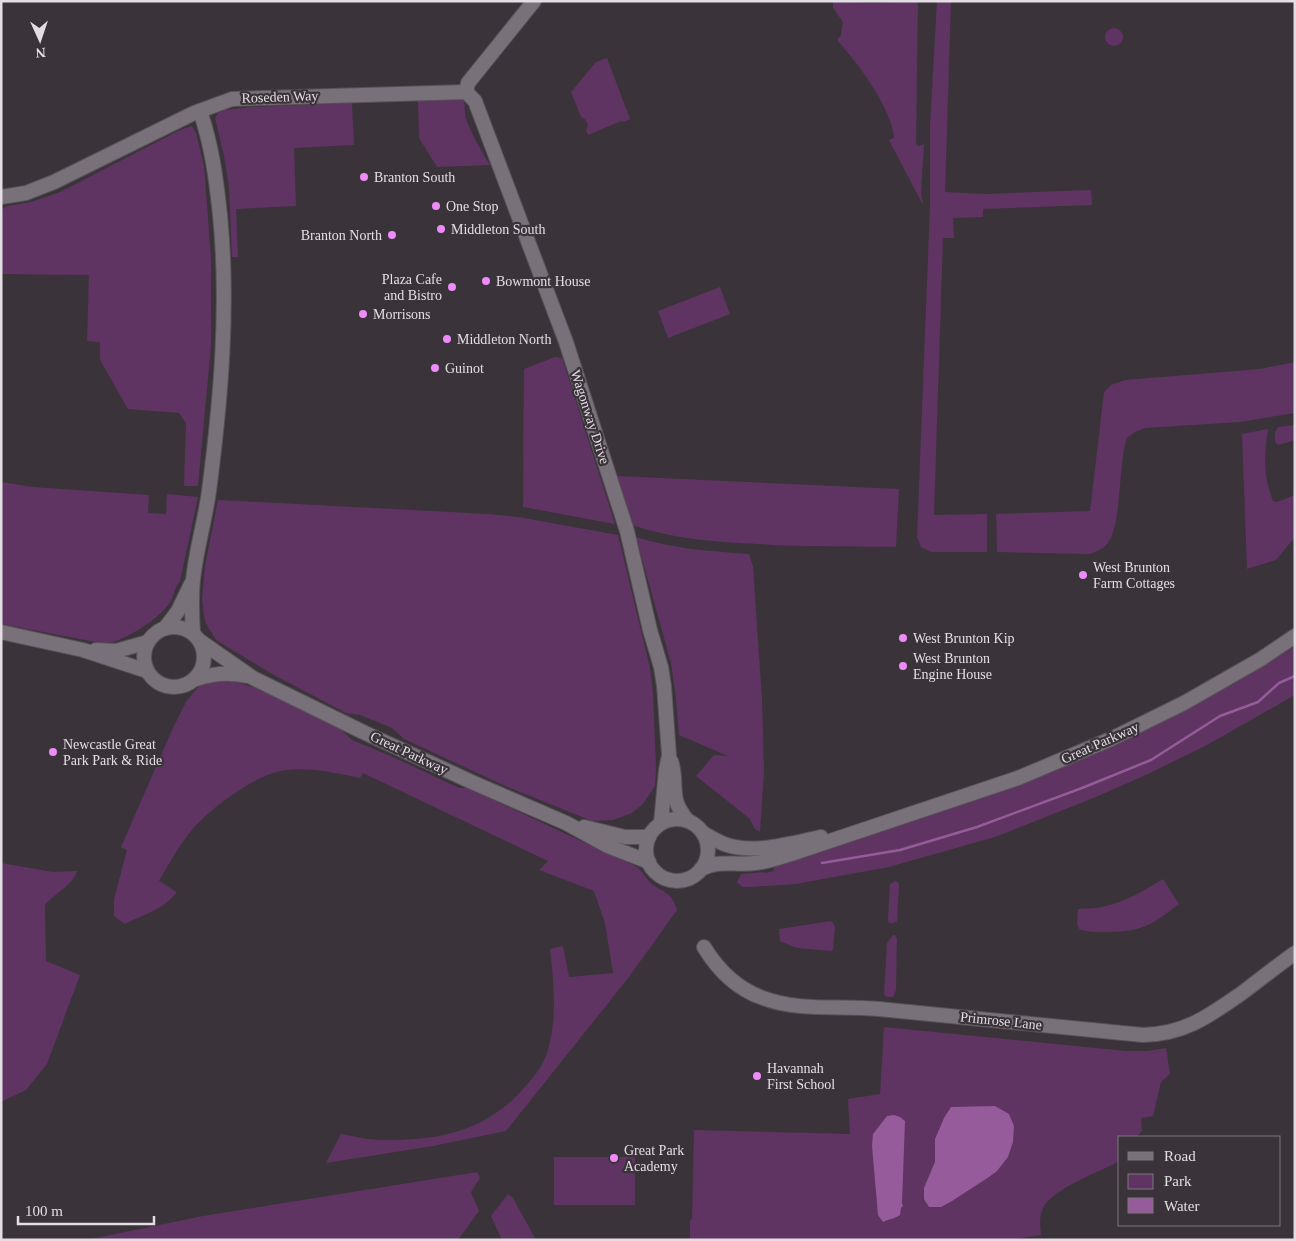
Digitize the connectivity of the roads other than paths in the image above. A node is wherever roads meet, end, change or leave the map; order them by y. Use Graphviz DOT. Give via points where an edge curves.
graph roads {
  1 [pos="534,1"];
  2 [pos="466,92"];
  3 [pos="200,111"];
  4 [pos="1,197"];
  5 [pos="193,581"];
  6 [pos="165,628"];
  7 [pos="1,632"];
  8 [pos="1295,636"];
  9 [pos="197,638"];
  10 [pos="148,642"];
  11 [pos="83,650"];
  12 [pos="147,671"];
  13 [pos="253,678"];
  14 [pos="196,679"];
  15 [pos="669,755"];
  16 [pos="688,821"];
  17 [pos="566,822"];
  18 [pos="891,822"];
  19 [pos="661,823"];
  20 [pos="703,833"];
  21 [pos="649,837"];
  22 [pos="649,862"];
  23 [pos="701,869"];
  24 [pos="704,947"];
  25 [pos="1295,953"];
  1 -- 2 [label="street" via="468,83"];
  2 -- 3 [label="street, Roseden Way" via="232,99"];
  2 -- 15 [label="street, Wagonway Drive" via="475,101 566,342 627,531 661,667"];
  3 -- 4 [label="street, Roseden Way" via="54,182 26,193"];
  3 -- 5 [label="street" via="214,164 224,297 220,392"];
  5 -- 6 [label="street"];
  5 -- 9 [label="street"];
  6 -- 9 [label="street, Great Parkway" via="178,627"];
  6 -- 10 [label="street, Great Parkway" via="156,632"];
  7 -- 11 [label="street, Great Parkway"];
  8 -- 18 [label="street, Great Parkway" via="1184,704 1112,739 1018,778"];
  9 -- 13 [label="street, Great Parkway"];
  9 -- 14 [label="street" via="204,651 204,662"];
  10 -- 11 [label="street, Great Parkway" via="116,650"];
  10 -- 12 [label="street" via="143,658"];
  11 -- 12 [label="street, Great Parkway"];
  12 -- 14 [label="street, Great Parkway" via="154,680 172,688 188,685"];
  13 -- 14 [label="street, Great Parkway" via="217,673"];
  13 -- 17 [label="street, Great Parkway" via="380,740"];
  15 -- 16 [label="street, Wagonway Drive" via="674,769 676,800"];
  15 -- 19 [label="street, Wagonway Drive"];
  16 -- 19 [label="street"];
  16 -- 20 [label="street, Great Parkway"];
  17 -- 21 [label="street, Great Parkway" via="625,837"];
  17 -- 22 [label="street, Great Parkway" via="608,846"];
  18 -- 20 [label="street, Great Parkway" via="754,848 725,844"];
  18 -- 23 [label="street, Great Parkway" via="765,862 719,862"];
  19 -- 21 [label="street"];
  20 -- 23 [label="street" via="708,852"];
  21 -- 22 [label="street" via="646,850"];
  22 -- 23 [label="street, Great Parkway" via="656,872 673,881 692,877"];
  24 -- 25 [label="street, Primrose Lane" via="713,962 734,982 759,997 773,1001 1144,1034 1172,1032 1195,1024"];
}
